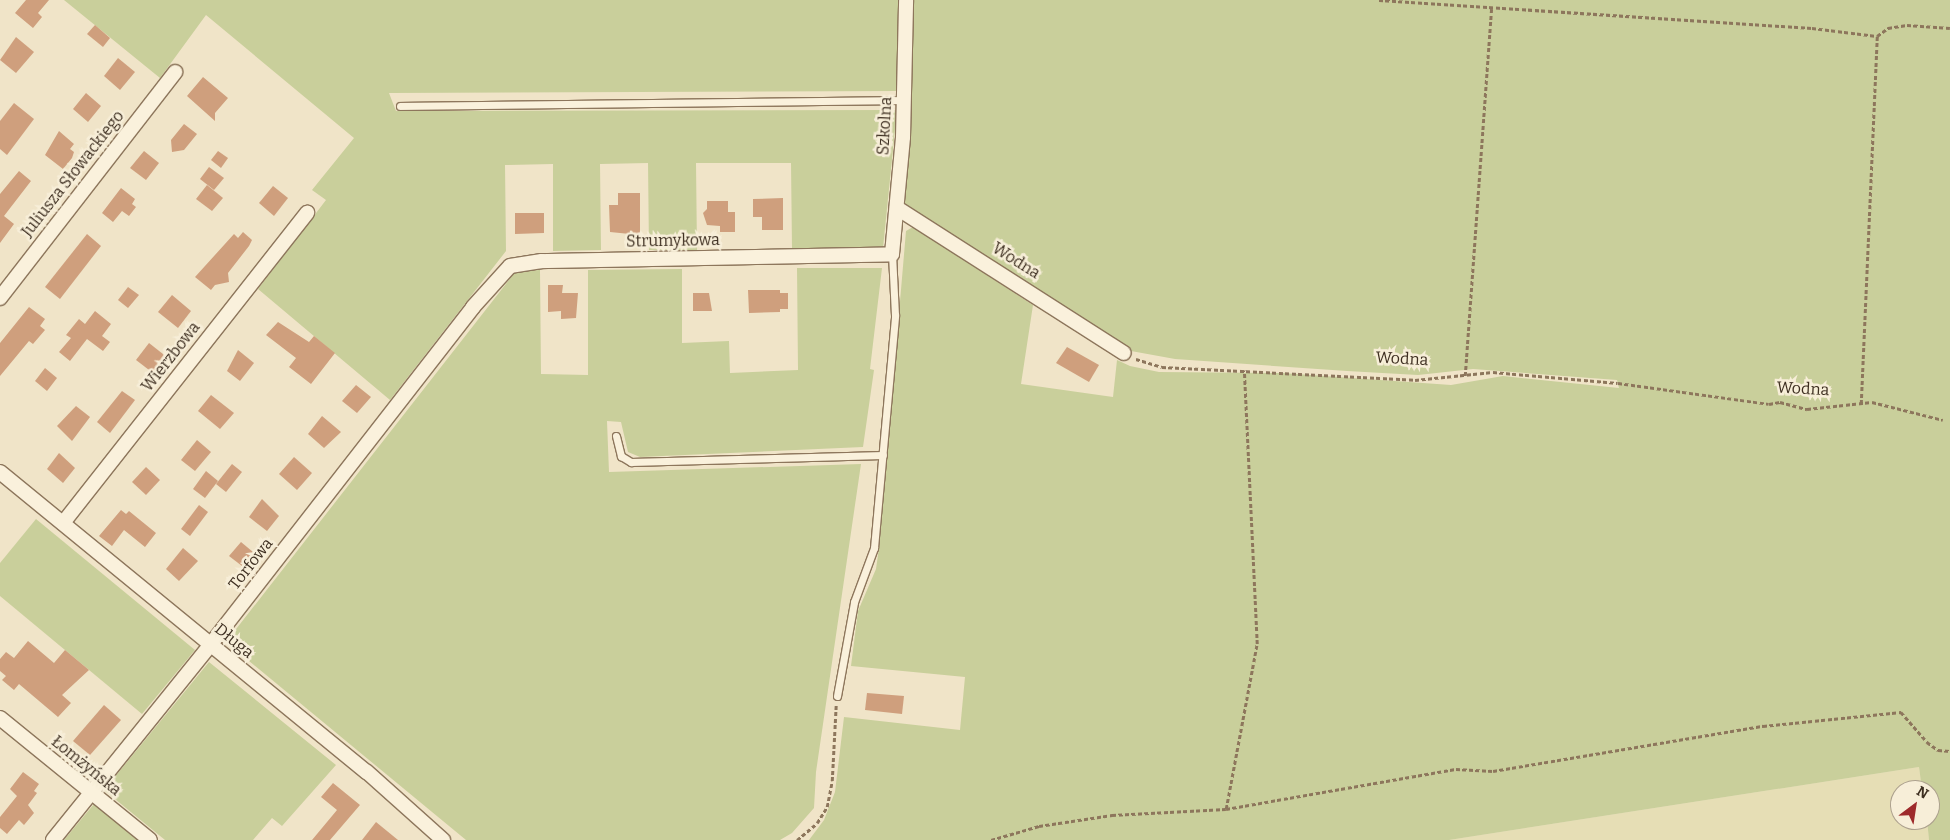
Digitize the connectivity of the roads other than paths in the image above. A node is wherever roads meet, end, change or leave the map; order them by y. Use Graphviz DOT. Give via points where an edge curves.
graph roads {
  1 [pos="906,0"];
  2 [pos="174,72"];
  3 [pos="904,100"];
  4 [pos="400,106"];
  5 [pos="897,208"];
  6 [pos="307,213"];
  7 [pos="892,254"];
  8 [pos="0,298"];
  9 [pos="473,308"];
  10 [pos="1124,353"];
  11 [pos="616,436"];
  12 [pos="883,455"];
  13 [pos="0,472"];
  14 [pos="63,523"];
  15 [pos="211,644"];
  16 [pos="837,696"];
  17 [pos="0,718"];
  18 [pos="91,793"];
  19 [pos="53,840"];
  20 [pos="150,840"];
  21 [pos="443,840"];
  1 -- 3 [label="street, Szkolna"];
  2 -- 8 [label="street, Juliusza Słowackiego"];
  3 -- 4 [label="lane"];
  3 -- 5 [label="street, Szkolna"];
  5 -- 7 [label="street, Szkolna"];
  5 -- 10 [label="street, Wodna"];
  6 -- 14 [label="street, Wierzbowa"];
  7 -- 9 [label="street, Strumykowa" via="524,262 510,266"];
  7 -- 12 [label="lane" via="895,315"];
  9 -- 15 [label="street, Torfowa"];
  11 -- 12 [label="lane" via="621,456 631,462"];
  12 -- 16 [label="lane" via="874,548 854,602"];
  13 -- 14 [label="street, Długa"];
  14 -- 15 [label="street, Długa"];
  15 -- 18 [label="street, Torfowa"];
  15 -- 21 [label="street, Długa" via="367,772"];
  17 -- 18 [label="street, Łomżyńska"];
  18 -- 19 [label="street, Torfowa"];
  18 -- 20 [label="street, Łomżyńska"];
}
